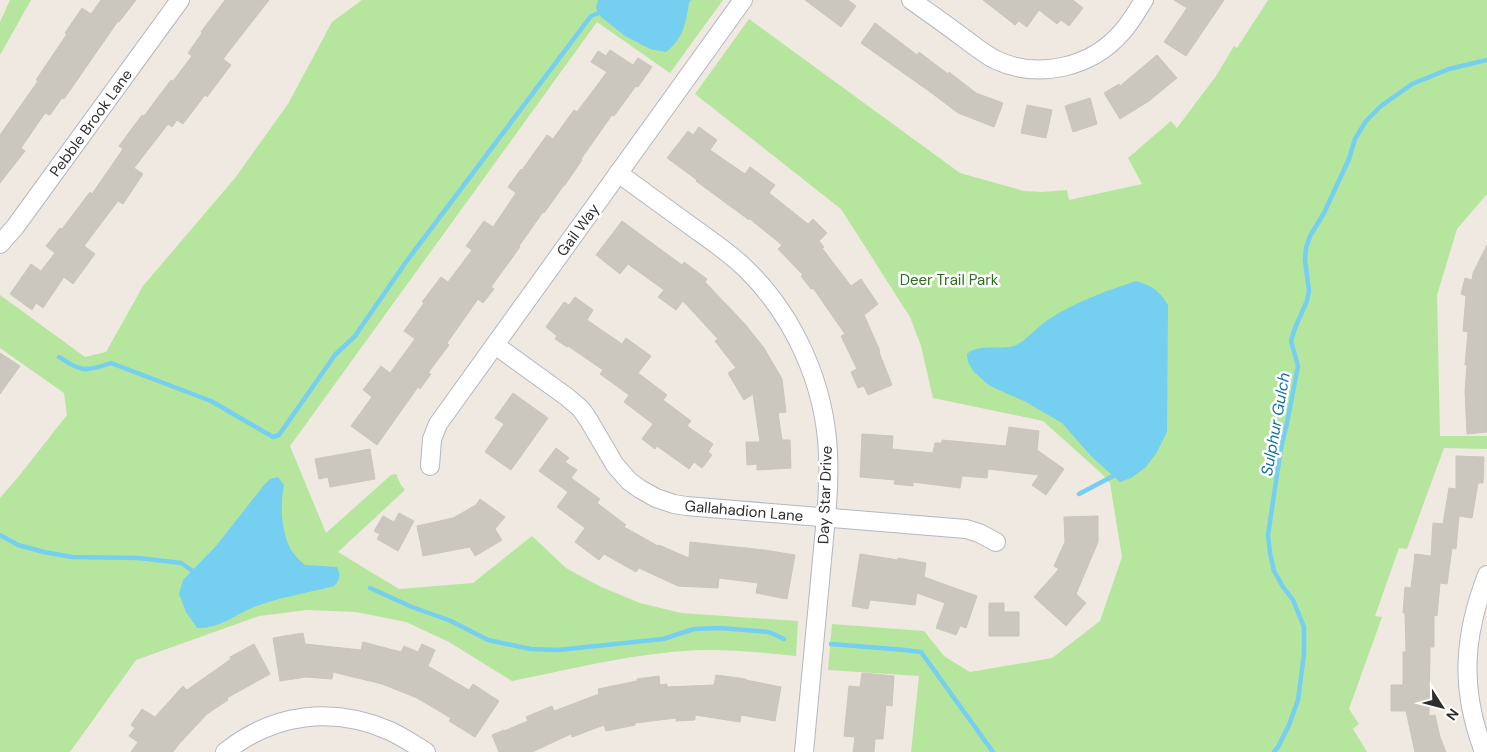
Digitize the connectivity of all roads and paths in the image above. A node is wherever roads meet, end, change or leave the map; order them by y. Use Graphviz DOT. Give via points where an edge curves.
graph roads {
  1 [pos="180,0"];
  2 [pos="743,0"];
  3 [pos="912,0"];
  4 [pos="1144,0"];
  5 [pos="618,173"];
  6 [pos="0,244"];
  7 [pos="495,345"];
  8 [pos="430,466"];
  9 [pos="826,517"];
  10 [pos="996,542"];
  11 [pos="1487,575"];
  12 [pos="225,752"];
  13 [pos="426,752"];
  14 [pos="804,752"];
  15 [pos="1484,752"];
  1 -- 6 [label="street, Pebble Brook Lane"];
  2 -- 5 [label="street, Gail Way"];
  3 -- 4 [label="street" via="995,59 1017,66 1045,69 1082,62 1098,53 1122,33"];
  5 -- 7 [label="street, Gail Way"];
  5 -- 9 [label="street, Day Star Drive" via="746,269 791,327 813,375 823,412 829,479"];
  7 -- 8 [label="street, Gail Way" via="438,424 432,439"];
  7 -- 9 [label="street, Gallahadion Lane" via="574,403 622,475 651,495 686,506"];
  9 -- 10 [label="street, Gallahadion Lane" via="966,529"];
  9 -- 14 [label="street, Day Star Drive"];
  11 -- 15 [label="street" via="1471,626 1467,667 1468,694"];
  12 -- 13 [label="street" via="252,733 280,722 326,716 377,726"];
}
